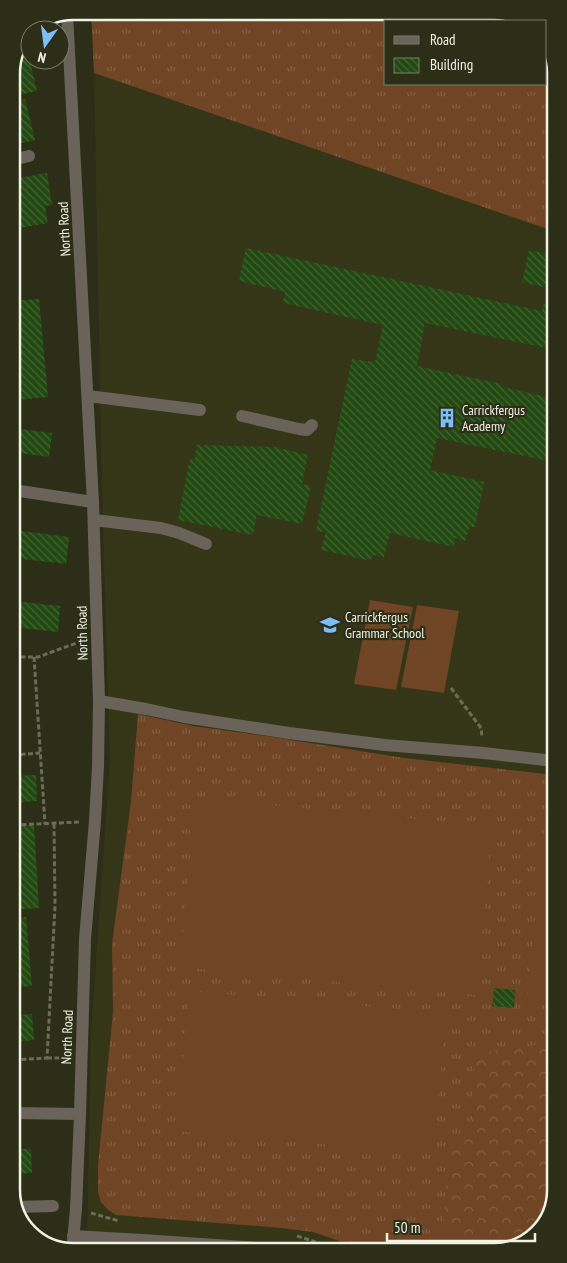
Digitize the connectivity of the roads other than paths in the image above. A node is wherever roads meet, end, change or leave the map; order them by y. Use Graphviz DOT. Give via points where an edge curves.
graph roads {
  1 [pos="67,20"];
  2 [pos="29,156"];
  3 [pos="20,158"];
  4 [pos="88,396"];
  5 [pos="200,410"];
  6 [pos="242,416"];
  7 [pos="312,425"];
  8 [pos="20,491"];
  9 [pos="93,502"];
  10 [pos="94,520"];
  11 [pos="206,544"];
  12 [pos="98,701"];
  13 [pos="547,760"];
  14 [pos="20,1113"];
  15 [pos="80,1114"];
  16 [pos="53,1206"];
  17 [pos="23,1207"];
  18 [pos="73,1236"];
  19 [pos="73,1243"];
  20 [pos="186,1243"];
  1 -- 4 [label="street, North Road"];
  2 -- 3 [label="street"];
  4 -- 5 [label="street"];
  4 -- 9 [label="street, North Road"];
  6 -- 7 [label="street" via="299,429 307,430"];
  8 -- 9 [label="street"];
  9 -- 10 [label="street, North Road"];
  10 -- 11 [label="street" via="161,528"];
  10 -- 12 [label="street, North Road"];
  12 -- 13 [label="street" via="289,733"];
  12 -- 15 [label="street, North Road" via="98,766 85,939"];
  14 -- 15 [label="street"];
  15 -- 18 [label="street, North Road"];
  16 -- 17 [label="street"];
  18 -- 19 [label="street, North Road"];
  18 -- 20 [label="street"];
}
